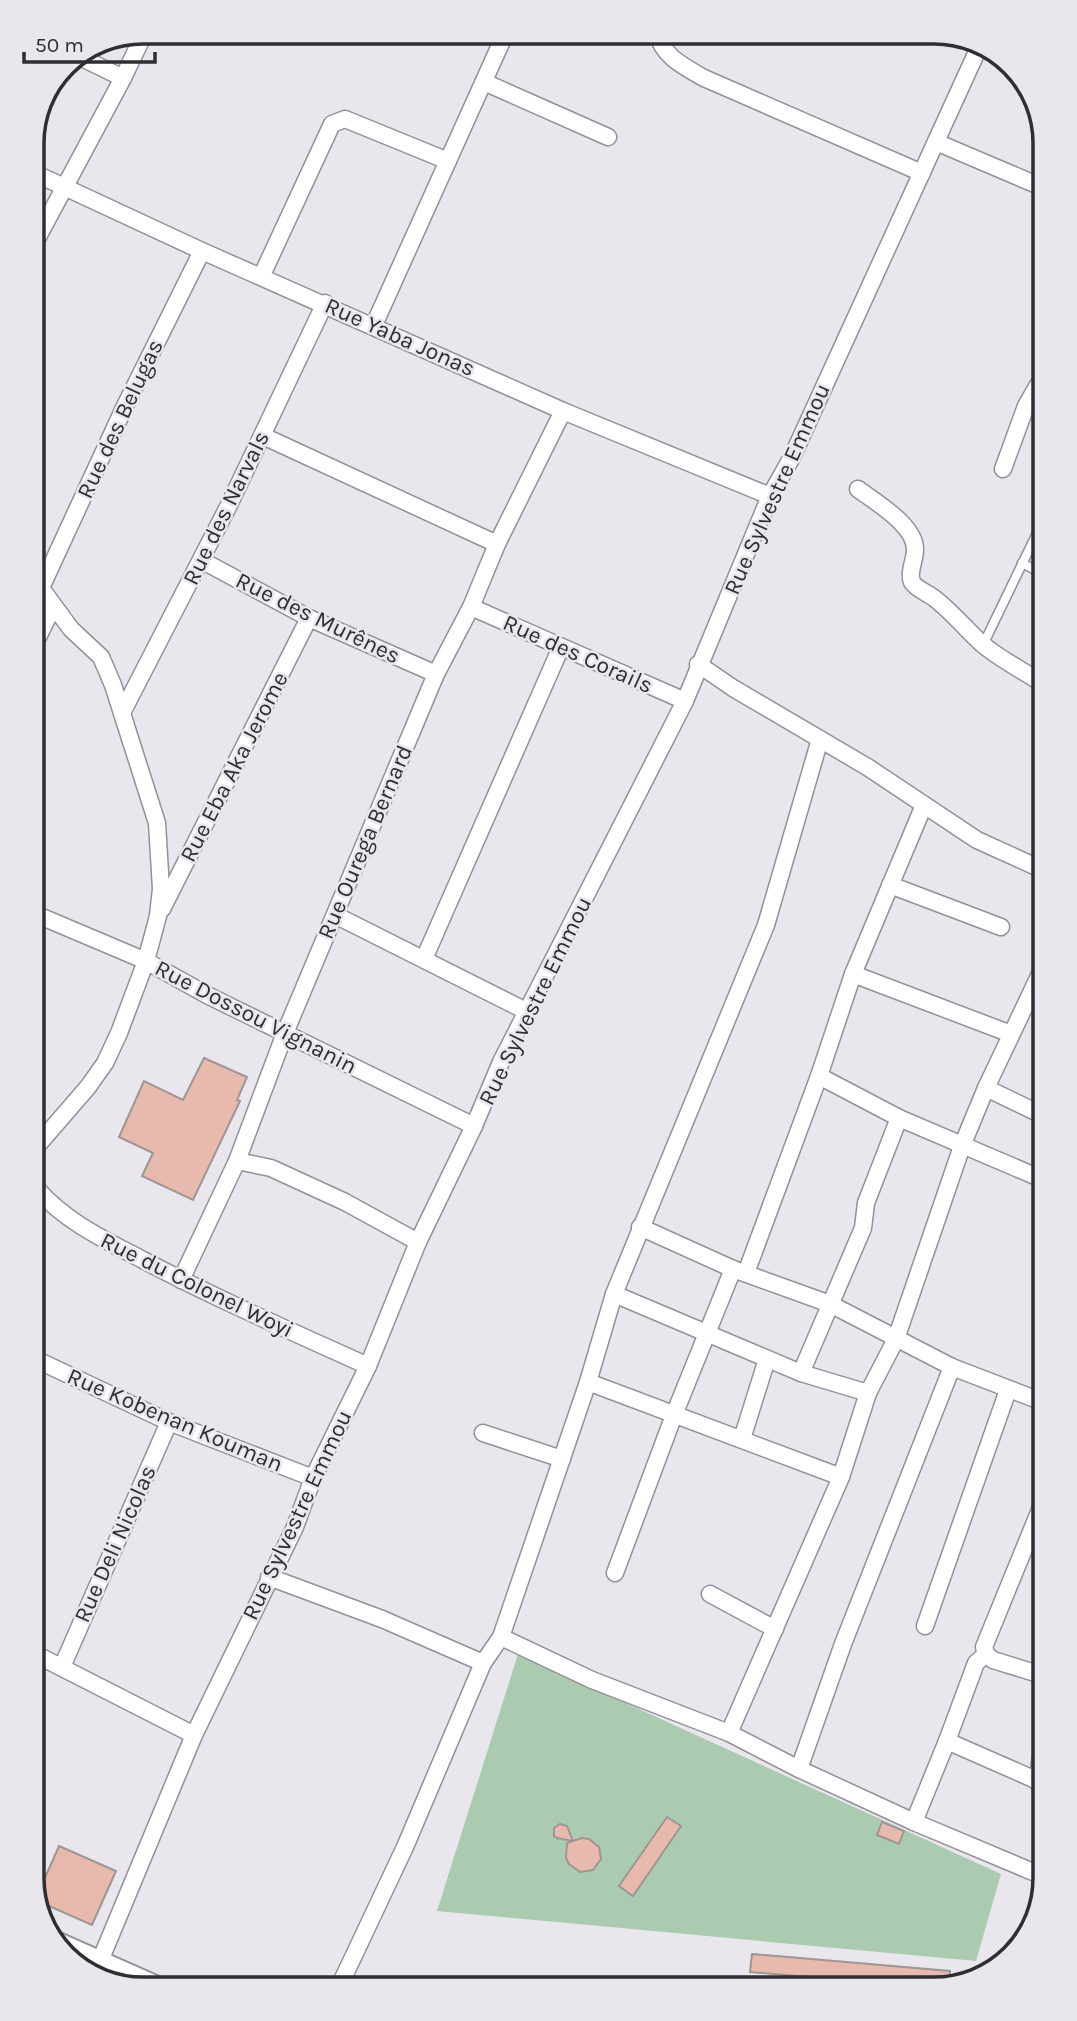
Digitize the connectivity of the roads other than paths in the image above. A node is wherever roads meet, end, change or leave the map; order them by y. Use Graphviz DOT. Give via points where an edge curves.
graph roads {
  1 [pos="139,44"];
  2 [pos="501,44"];
  3 [pos="661,44"];
  4 [pos="976,53"];
  5 [pos="87,61"];
  6 [pos="122,78"];
  7 [pos="484,82"];
  8 [pos="608,137"];
  9 [pos="936,142"];
  10 [pos="448,162"];
  11 [pos="922,173"];
  12 [pos="44,177"];
  13 [pos="1033,183"];
  14 [pos="64,186"];
  15 [pos="44,225"];
  16 [pos="202,251"];
  17 [pos="262,275"];
  18 [pos="325,303"];
  19 [pos="374,325"];
  20 [pos="1033,393"];
  21 [pos="563,411"];
  22 [pos="262,436"];
  23 [pos="1003,469"];
  24 [pos="858,489"];
  25 [pos="770,496"];
  26 [pos="1033,542"];
  27 [pos="497,544"];
  28 [pos="201,559"];
  29 [pos="1023,564"];
  30 [pos="1033,569"];
  31 [pos="44,572"];
  32 [pos="44,595"];
  33 [pos="54,607"];
  34 [pos="471,607"];
  35 [pos="309,618"];
  36 [pos="44,626"];
  37 [pos="983,645"];
  38 [pos="561,647"];
  39 [pos="698,664"];
  40 [pos="436,674"];
  41 [pos="1033,677"];
  42 [pos="685,701"];
  43 [pos="123,712"];
  44 [pos="821,738"];
  45 [pos="924,805"];
  46 [pos="1033,865"];
  47 [pos="890,885"];
  48 [pos="335,915"];
  49 [pos="159,916"];
  50 [pos="44,918"];
  51 [pos="1001,927"];
  52 [pos="424,959"];
  53 [pos="146,961"];
  54 [pos="853,974"];
  55 [pos="1033,995"];
  56 [pos="528,1012"];
  57 [pos="285,1033"];
  58 [pos="1011,1034"];
  59 [pos="819,1076"];
  60 [pos="986,1088"];
  61 [pos="1033,1111"];
  62 [pos="899,1118"];
  63 [pos="44,1125"];
  64 [pos="474,1126"];
  65 [pos="54,1128"];
  66 [pos="44,1139"];
  67 [pos="962,1146"];
  68 [pos="237,1161"];
  69 [pos="1033,1175"];
  70 [pos="44,1197"];
  71 [pos="640,1227"];
  72 [pos="418,1242"];
  73 [pos="739,1271"];
  74 [pos="181,1280"];
  75 [pos="614,1294"];
  76 [pos="831,1304"];
  77 [pos="709,1332"];
  78 [pos="896,1339"];
  79 [pos="767,1359"];
  80 [pos="44,1363"];
  81 [pos="368,1366"];
  82 [pos="952,1367"];
  83 [pos="801,1373"];
  84 [pos="588,1382"];
  85 [pos="1008,1390"];
  86 [pos="868,1393"];
  87 [pos="1033,1399"];
  88 [pos="674,1415"];
  89 [pos="169,1422"];
  90 [pos="483,1433"];
  91 [pos="742,1439"];
  92 [pos="562,1459"];
  93 [pos="841,1477"];
  94 [pos="313,1478"];
  95 [pos="1033,1527"];
  96 [pos="615,1573"];
  97 [pos="269,1577"];
  98 [pos="710,1594"];
  99 [pos="925,1626"];
  100 [pos="775,1629"];
  101 [pos="501,1637"];
  102 [pos="986,1654"];
  103 [pos="44,1658"];
  104 [pos="483,1663"];
  105 [pos="62,1667"];
  106 [pos="1033,1672"];
  107 [pos="729,1733"];
  108 [pos="194,1735"];
  109 [pos="947,1741"];
  110 [pos="799,1769"];
  111 [pos="1033,1779"];
  112 [pos="914,1822"];
  113 [pos="1033,1872"];
  114 [pos="74,1950"];
  115 [pos="100,1962"];
  116 [pos="134,1977"];
  117 [pos="344,1977"];
  1 -- 6 [label="street"];
  2 -- 7 [label="street"];
  3 -- 11 [label="street" via="676,62 704,78"];
  4 -- 9 [label="street, Rue Sylvestre Emmou"];
  5 -- 6 [label="street"];
  6 -- 14 [label="street"];
  7 -- 8 [label="street"];
  7 -- 10 [label="street"];
  9 -- 11 [label="street, Rue Sylvestre Emmou"];
  9 -- 13 [label="street"];
  10 -- 17 [label="street" via="345,119 332,124"];
  10 -- 19 [label="street"];
  11 -- 25 [label="street, Rue Sylvestre Emmou"];
  12 -- 14 [label="street, Rue Yaba Jonas"];
  14 -- 15 [label="street"];
  14 -- 16 [label="street, Rue Yaba Jonas"];
  16 -- 17 [label="street, Rue Yaba Jonas"];
  16 -- 31 [label="street, Rue des Belugas"];
  17 -- 18 [label="street, Rue Yaba Jonas"];
  18 -- 19 [label="street, Rue Yaba Jonas"];
  18 -- 22 [label="street, Rue des Narvals"];
  19 -- 21 [label="street, Rue Yaba Jonas"];
  20 -- 23 [label="street"];
  21 -- 25 [label="street, Rue Yaba Jonas"];
  21 -- 27 [label="street, Rue Ourega Bernard"];
  22 -- 27 [label="street"];
  22 -- 28 [label="street, Rue des Narvals"];
  24 -- 37 [label="street" via="890,512 916,543 912,581"];
  25 -- 39 [label="street, Rue Sylvestre Emmou"];
  26 -- 29 [label="lane"];
  27 -- 34 [label="street, Rue Ourega Bernard"];
  28 -- 35 [label="street, Rue des Murênes"];
  28 -- 43 [label="street, Rue des Narvals"];
  29 -- 30 [label="lane"];
  29 -- 37 [label="lane"];
  32 -- 33 [label="street"];
  33 -- 36 [label="street"];
  33 -- 43 [label="street" via="101,657"];
  34 -- 38 [label="street, Rue des Corails"];
  34 -- 40 [label="street, Rue Ourega Bernard"];
  35 -- 40 [label="street, Rue des Murênes"];
  35 -- 49 [label="street, Rue Eba Aka Jerome"];
  37 -- 41 [label="street"];
  38 -- 42 [label="street, Rue des Corails"];
  38 -- 52 [label="street"];
  39 -- 42 [label="street, Rue Sylvestre Emmou"];
  39 -- 44 [label="street"];
  40 -- 48 [label="street, Rue Ourega Bernard"];
  42 -- 56 [label="street, Rue Sylvestre Emmou"];
  43 -- 49 [label="street" via="157,823"];
  44 -- 45 [label="street"];
  44 -- 71 [label="street" via="766,925"];
  45 -- 46 [label="street" via="977,840"];
  45 -- 47 [label="street"];
  47 -- 51 [label="street"];
  47 -- 54 [label="street"];
  48 -- 52 [label="street"];
  48 -- 57 [label="street, Rue Ourega Bernard"];
  49 -- 53 [label="street"];
  50 -- 53 [label="street, Rue Dossou Vignanin"];
  52 -- 56 [label="street"];
  53 -- 57 [label="street, Rue Dossou Vignanin"];
  53 -- 65 [label="street" via="105,1063"];
  54 -- 58 [label="street"];
  54 -- 59 [label="street"];
  55 -- 58 [label="street"];
  56 -- 64 [label="street, Rue Sylvestre Emmou" via="500,1062"];
  57 -- 64 [label="street, Rue Dossou Vignanin"];
  57 -- 68 [label="street, Rue Ourega Bernard"];
  58 -- 60 [label="street"];
  59 -- 62 [label="street"];
  59 -- 73 [label="street"];
  60 -- 61 [label="street"];
  60 -- 67 [label="street"];
  62 -- 67 [label="street"];
  62 -- 76 [label="street" via="866,1203 863,1228"];
  63 -- 65 [label="street"];
  64 -- 72 [label="street, Rue Sylvestre Emmou"];
  65 -- 66 [label="street"];
  67 -- 69 [label="street"];
  67 -- 78 [label="street"];
  68 -- 72 [label="street" via="271,1168"];
  68 -- 74 [label="street, Rue Ourega Bernard"];
  70 -- 74 [label="street, Rue du Colonel Woyi" via="77,1225"];
  71 -- 73 [label="street"];
  71 -- 75 [label="street"];
  72 -- 81 [label="street, Rue Sylvestre Emmou"];
  73 -- 76 [label="street"];
  73 -- 77 [label="street"];
  74 -- 81 [label="street, Rue du Colonel Woyi"];
  75 -- 77 [label="street"];
  75 -- 84 [label="street"];
  76 -- 78 [label="street"];
  76 -- 83 [label="street"];
  77 -- 79 [label="street"];
  77 -- 88 [label="street"];
  78 -- 82 [label="street"];
  78 -- 86 [label="street"];
  79 -- 83 [label="street"];
  79 -- 91 [label="street"];
  80 -- 89 [label="street, Rue Kobenan Kouman"];
  81 -- 94 [label="street, Rue Sylvestre Emmou"];
  82 -- 85 [label="street"];
  82 -- 110 [label="street"];
  83 -- 86 [label="street"];
  84 -- 88 [label="street"];
  84 -- 92 [label="street"];
  85 -- 87 [label="street"];
  85 -- 99 [label="street"];
  86 -- 93 [label="street"];
  88 -- 91 [label="street"];
  88 -- 96 [label="street"];
  89 -- 94 [label="street, Rue Kobenan Kouman"];
  89 -- 105 [label="street, Rue Deli Nicolas"];
  90 -- 92 [label="street"];
  91 -- 93 [label="street"];
  92 -- 101 [label="street"];
  93 -- 100 [label="street"];
  94 -- 97 [label="street, Rue Sylvestre Emmou"];
  95 -- 102 [label="street"];
  97 -- 104 [label="street"];
  97 -- 108 [label="street, Rue Sylvestre Emmou"];
  98 -- 100 [label="street"];
  100 -- 107 [label="street"];
  101 -- 104 [label="street"];
  101 -- 107 [label="street" via="592,1680"];
  102 -- 106 [label="street"];
  102 -- 109 [label="street" via="976,1663"];
  103 -- 105 [label="street"];
  104 -- 117 [label="street"];
  105 -- 108 [label="street"];
  107 -- 110 [label="street"];
  108 -- 115 [label="street, Rue Sylvestre Emmou"];
  109 -- 111 [label="street"];
  109 -- 112 [label="street"];
  110 -- 112 [label="street"];
  112 -- 113 [label="street"];
  114 -- 115 [label="street"];
  115 -- 116 [label="street"];
}
